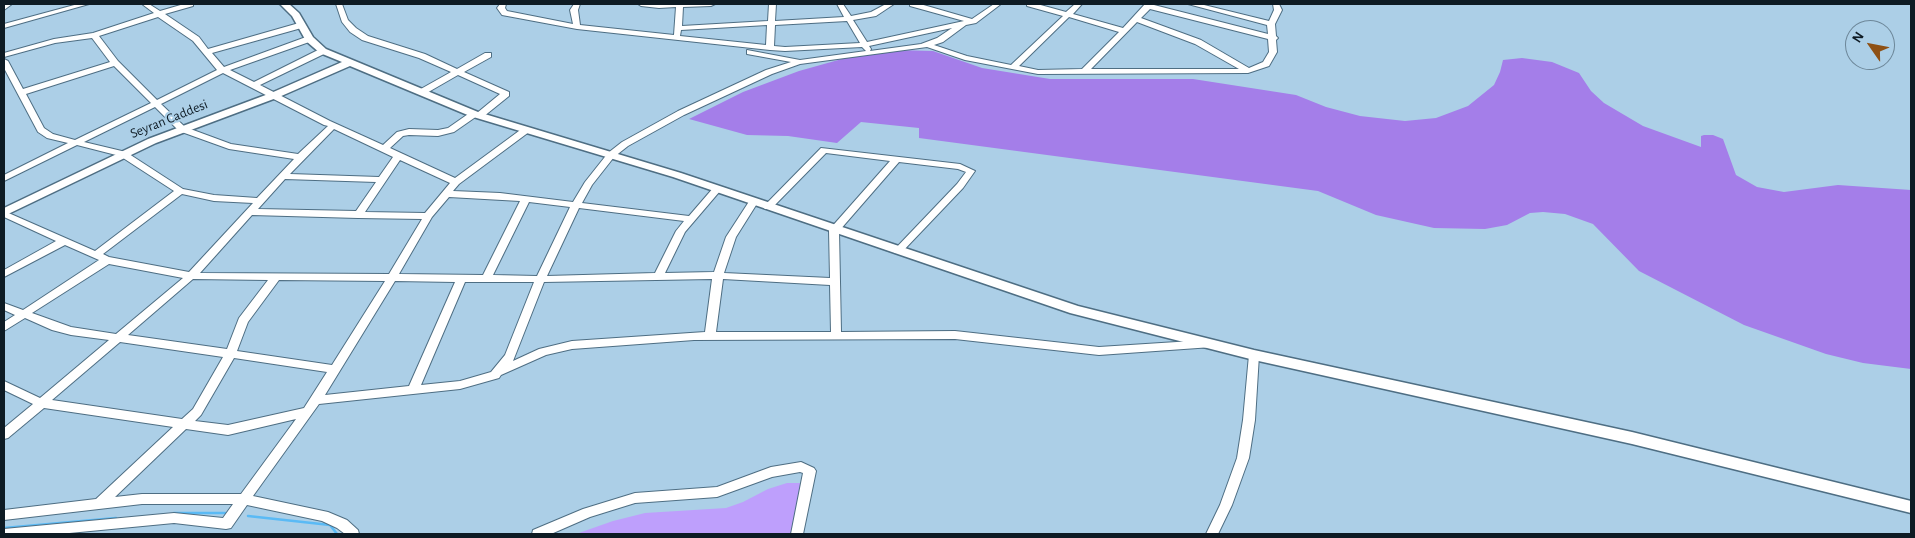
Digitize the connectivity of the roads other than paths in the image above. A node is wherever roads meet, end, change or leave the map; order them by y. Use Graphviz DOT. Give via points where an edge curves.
graph roads {
  1 [pos="8,4"];
  2 [pos="84,4"];
  3 [pos="145,4"];
  4 [pos="190,4"];
  5 [pos="284,4"];
  6 [pos="339,4"];
  7 [pos="503,4"];
  8 [pos="577,4"];
  9 [pos="641,4"];
  10 [pos="711,4"];
  11 [pos="772,4"];
  12 [pos="840,4"];
  13 [pos="891,4"];
  14 [pos="913,4"];
  15 [pos="998,4"];
  16 [pos="1030,4"];
  17 [pos="1079,4"];
  18 [pos="1192,4"];
  19 [pos="1276,4"];
  20 [pos="682,5"];
  21 [pos="1149,5"];
  22 [pos="1216,6"];
  23 [pos="4,8"];
  24 [pos="162,14"];
  25 [pos="1067,14"];
  26 [pos="298,15"];
  27 [pos="849,19"];
  28 [pos="1136,19"];
  29 [pos="973,22"];
  30 [pos="771,24"];
  31 [pos="962,24"];
  32 [pos="1271,24"];
  33 [pos="4,26"];
  34 [pos="726,26"];
  35 [pos="577,27"];
  36 [pos="677,28"];
  37 [pos="1124,31"];
  38 [pos="919,34"];
  39 [pos="94,35"];
  40 [pos="677,38"];
  41 [pos="1274,38"];
  42 [pos="308,39"];
  43 [pos="940,40"];
  44 [pos="698,41"];
  45 [pos="722,43"];
  46 [pos="926,45"];
  47 [pos="770,48"];
  48 [pos="867,48"];
  49 [pos="323,51"];
  50 [pos="207,52"];
  51 [pos="4,55"];
  52 [pos="488,55"];
  53 [pos="966,58"];
  54 [pos="4,61"];
  55 [pos="799,62"];
  56 [pos="115,63"];
  57 [pos="349,63"];
  58 [pos="1012,68"];
  59 [pos="223,70"];
  60 [pos="1248,71"];
  61 [pos="455,73"];
  62 [pos="1083,74"];
  63 [pos="254,85"];
  64 [pos="422,92"];
  65 [pos="20,93"];
  66 [pos="275,95"];
  67 [pos="154,104"];
  68 [pos="477,115"];
  69 [pos="334,126"];
  70 [pos="182,129"];
  71 [pos="526,130"];
  72 [pos="74,143"];
  73 [pos="384,149"];
  74 [pos="123,154"];
  75 [pos="611,155"];
  76 [pos="398,156"];
  77 [pos="300,157"];
  78 [pos="897,159"];
  79 [pos="283,176"];
  80 [pos="4,178"];
  81 [pos="382,180"];
  82 [pos="456,182"];
  83 [pos="717,189"];
  84 [pos="180,191"];
  85 [pos="446,194"];
  86 [pos="525,200"];
  87 [pos="260,202"];
  88 [pos="753,202"];
  89 [pos="575,206"];
  90 [pos="768,207"];
  91 [pos="250,212"];
  92 [pos="4,213"];
  93 [pos="358,215"];
  94 [pos="428,216"];
  95 [pos="691,219"];
  96 [pos="834,230"];
  97 [pos="64,241"];
  98 [pos="898,251"];
  99 [pos="96,255"];
  100 [pos="107,260"];
  101 [pos="4,274"];
  102 [pos="718,275"];
  103 [pos="191,276"];
  104 [pos="658,276"];
  105 [pos="276,277"];
  106 [pos="392,278"];
  107 [pos="461,279"];
  108 [pos="486,279"];
  109 [pos="541,279"];
  110 [pos="835,282"];
  111 [pos="4,306"];
  112 [pos="23,314"];
  113 [pos="4,327"];
  114 [pos="836,334"];
  115 [pos="710,336"];
  116 [pos="119,337"];
  117 [pos="1209,344"];
  118 [pos="230,355"];
  119 [pos="1254,355"];
  120 [pos="335,369"];
  121 [pos="495,375"];
  122 [pos="4,385"];
  123 [pos="413,390"];
  124 [pos="315,400"];
  125 [pos="41,403"];
  126 [pos="308,412"];
  127 [pos="184,423"];
  128 [pos="4,435"];
  129 [pos="243,499"];
  130 [pos="99,504"];
  131 [pos="1911,507"];
  132 [pos="4,515"];
  133 [pos="222,529"];
  134 [pos="4,534"];
  135 [pos="353,534"];
  136 [pos="538,534"];
  137 [pos="797,534"];
  138 [pos="1212,534"];
  1 -- 23 [label="street"];
  2 -- 33 [label="street"];
  3 -- 24 [label="street"];
  4 -- 24 [label="street"];
  5 -- 26 [label="street"];
  6 -- 61 [label="street" via="345,20 365,38 422,56"];
  7 -- 35 [label="street" via="501,8 505,13"];
  8 -- 35 [label="street" via="574,10"];
  9 -- 20 [label="street"];
  10 -- 20 [label="street"];
  11 -- 30 [label="street"];
  12 -- 27 [label="street"];
  13 -- 27 [label="street" via="872,14"];
  14 -- 29 [label="street"];
  15 -- 29 [label="street"];
  16 -- 25 [label="street"];
  17 -- 25 [label="street"];
  18 -- 22 [label="street"];
  19 -- 32 [label="street" via="1277,15"];
  20 -- 36 [label="street"];
  21 -- 28 [label="street"];
  21 -- 41 [label="street"];
  22 -- 32 [label="street"];
  24 -- 39 [label="street"];
  24 -- 50 [label="street" via="196,39"];
  25 -- 37 [label="street"];
  25 -- 58 [label="street"];
  26 -- 42 [label="street"];
  26 -- 50 [label="street"];
  27 -- 30 [label="street"];
  27 -- 48 [label="street"];
  28 -- 37 [label="street"];
  28 -- 60 [label="street" via="1198,42"];
  29 -- 31 [label="street"];
  30 -- 34 [label="street"];
  30 -- 47 [label="street"];
  31 -- 38 [label="street"];
  31 -- 43 [label="street"];
  32 -- 41 [label="street"];
  34 -- 36 [label="street"];
  34 -- 45 [label="street"];
  35 -- 40 [label="street"];
  36 -- 40 [label="street"];
  37 -- 62 [label="street"];
  38 -- 43 [label="street"];
  38 -- 46 [label="street"];
  38 -- 48 [label="street"];
  39 -- 51 [label="street" via="54,41"];
  39 -- 56 [label="street"];
  40 -- 44 [label="street"];
  41 -- 60 [label="street" via="1273,52 1266,64"];
  42 -- 49 [label="street"];
  42 -- 59 [label="street"];
  43 -- 46 [label="street"];
  43 -- 53 [label="street"];
  44 -- 45 [label="street"];
  44 -- 55 [label="street"];
  45 -- 47 [label="street"];
  46 -- 48 [label="street"];
  46 -- 53 [label="street"];
  47 -- 48 [label="street"];
  48 -- 55 [label="street"];
  49 -- 57 [label="street"];
  49 -- 63 [label="street"];
  50 -- 59 [label="street"];
  52 -- 61 [label="street"];
  53 -- 58 [label="street"];
  54 -- 65 [label="street"];
  55 -- 75 [label="street" via="769,72 674,116"];
  56 -- 65 [label="street"];
  56 -- 67 [label="street"];
  57 -- 64 [label="street"];
  57 -- 66 [label="street, Seyran Caddesi"];
  58 -- 62 [label="street"];
  59 -- 63 [label="street"];
  59 -- 67 [label="street"];
  60 -- 62 [label="street"];
  61 -- 64 [label="street"];
  61 -- 68 [label="street" via="506,94"];
  63 -- 66 [label="street"];
  64 -- 68 [label="street"];
  65 -- 72 [label="street" via="41,130"];
  66 -- 69 [label="street"];
  66 -- 70 [label="street, Seyran Caddesi"];
  67 -- 70 [label="street"];
  67 -- 72 [label="street"];
  68 -- 71 [label="street"];
  68 -- 73 [label="street" via="451,130 400,134"];
  69 -- 73 [label="street"];
  69 -- 77 [label="street"];
  70 -- 74 [label="street, Seyran Caddesi"];
  70 -- 77 [label="street" via="229,146"];
  71 -- 75 [label="street"];
  71 -- 82 [label="street"];
  72 -- 74 [label="street"];
  72 -- 80 [label="street"];
  73 -- 76 [label="street"];
  74 -- 84 [label="street"];
  74 -- 92 [label="street, Seyran Caddesi"];
  75 -- 83 [label="street"];
  75 -- 89 [label="street"];
  76 -- 81 [label="street"];
  76 -- 82 [label="street"];
  77 -- 79 [label="street"];
  78 -- 90 [label="street" via="824,150"];
  78 -- 96 [label="street"];
  78 -- 98 [label="street" via="971,171"];
  79 -- 81 [label="street"];
  79 -- 87 [label="street"];
  81 -- 93 [label="street"];
  82 -- 85 [label="street"];
  83 -- 88 [label="street"];
  83 -- 95 [label="street"];
  84 -- 87 [label="street"];
  84 -- 99 [label="street"];
  85 -- 86 [label="street"];
  85 -- 94 [label="street"];
  86 -- 89 [label="street"];
  86 -- 108 [label="street"];
  87 -- 91 [label="street"];
  88 -- 90 [label="street"];
  88 -- 102 [label="street" via="731,237"];
  89 -- 95 [label="street"];
  89 -- 109 [label="street"];
  90 -- 96 [label="street"];
  91 -- 93 [label="street"];
  91 -- 103 [label="street"];
  92 -- 97 [label="street"];
  93 -- 94 [label="street"];
  94 -- 106 [label="street"];
  95 -- 104 [label="street" via="681,230"];
  96 -- 98 [label="street"];
  96 -- 110 [label="street"];
  97 -- 99 [label="street"];
  97 -- 101 [label="street"];
  98 -- 117 [label="street" via="1075,310"];
  99 -- 100 [label="street"];
  100 -- 103 [label="street"];
  100 -- 112 [label="street"];
  102 -- 104 [label="street"];
  102 -- 110 [label="street"];
  102 -- 115 [label="street"];
  103 -- 105 [label="street"];
  103 -- 116 [label="street"];
  104 -- 109 [label="street"];
  105 -- 106 [label="street"];
  105 -- 118 [label="street" via="243,321"];
  106 -- 107 [label="street"];
  106 -- 120 [label="street"];
  107 -- 108 [label="street"];
  107 -- 123 [label="street"];
  108 -- 109 [label="street"];
  109 -- 121 [label="street" via="510,357"];
  110 -- 114 [label="street"];
  111 -- 112 [label="street"];
  112 -- 113 [label="street"];
  112 -- 116 [label="street" via="56,328"];
  114 -- 115 [label="street"];
  114 -- 117 [label="street" via="955,335 1099,351"];
  115 -- 121 [label="street" via="572,345 543,352"];
  116 -- 118 [label="street"];
  116 -- 125 [label="street"];
  117 -- 119 [label="street"];
  118 -- 120 [label="street"];
  118 -- 127 [label="street" via="197,412"];
  119 -- 131 [label="street" via="1632,438"];
  119 -- 138 [label="street" via="1243,458"];
  120 -- 124 [label="street"];
  121 -- 123 [label="street" via="460,386"];
  122 -- 125 [label="street"];
  123 -- 124 [label="street"];
  124 -- 126 [label="street"];
  125 -- 127 [label="street"];
  125 -- 128 [label="street"];
  126 -- 127 [label="street" via="228,430"];
  126 -- 129 [label="street"];
  127 -- 130 [label="street"];
  129 -- 130 [label="street" via="142,499"];
  129 -- 133 [label="street"];
  129 -- 135 [label="street" via="324,516 342,524"];
  130 -- 132 [label="street"];
  133 -- 134 [label="street" via="174,518"];
  136 -- 137 [label="street" via="587,513 635,498 709,493 771,472 801,467 810,471"];
}
